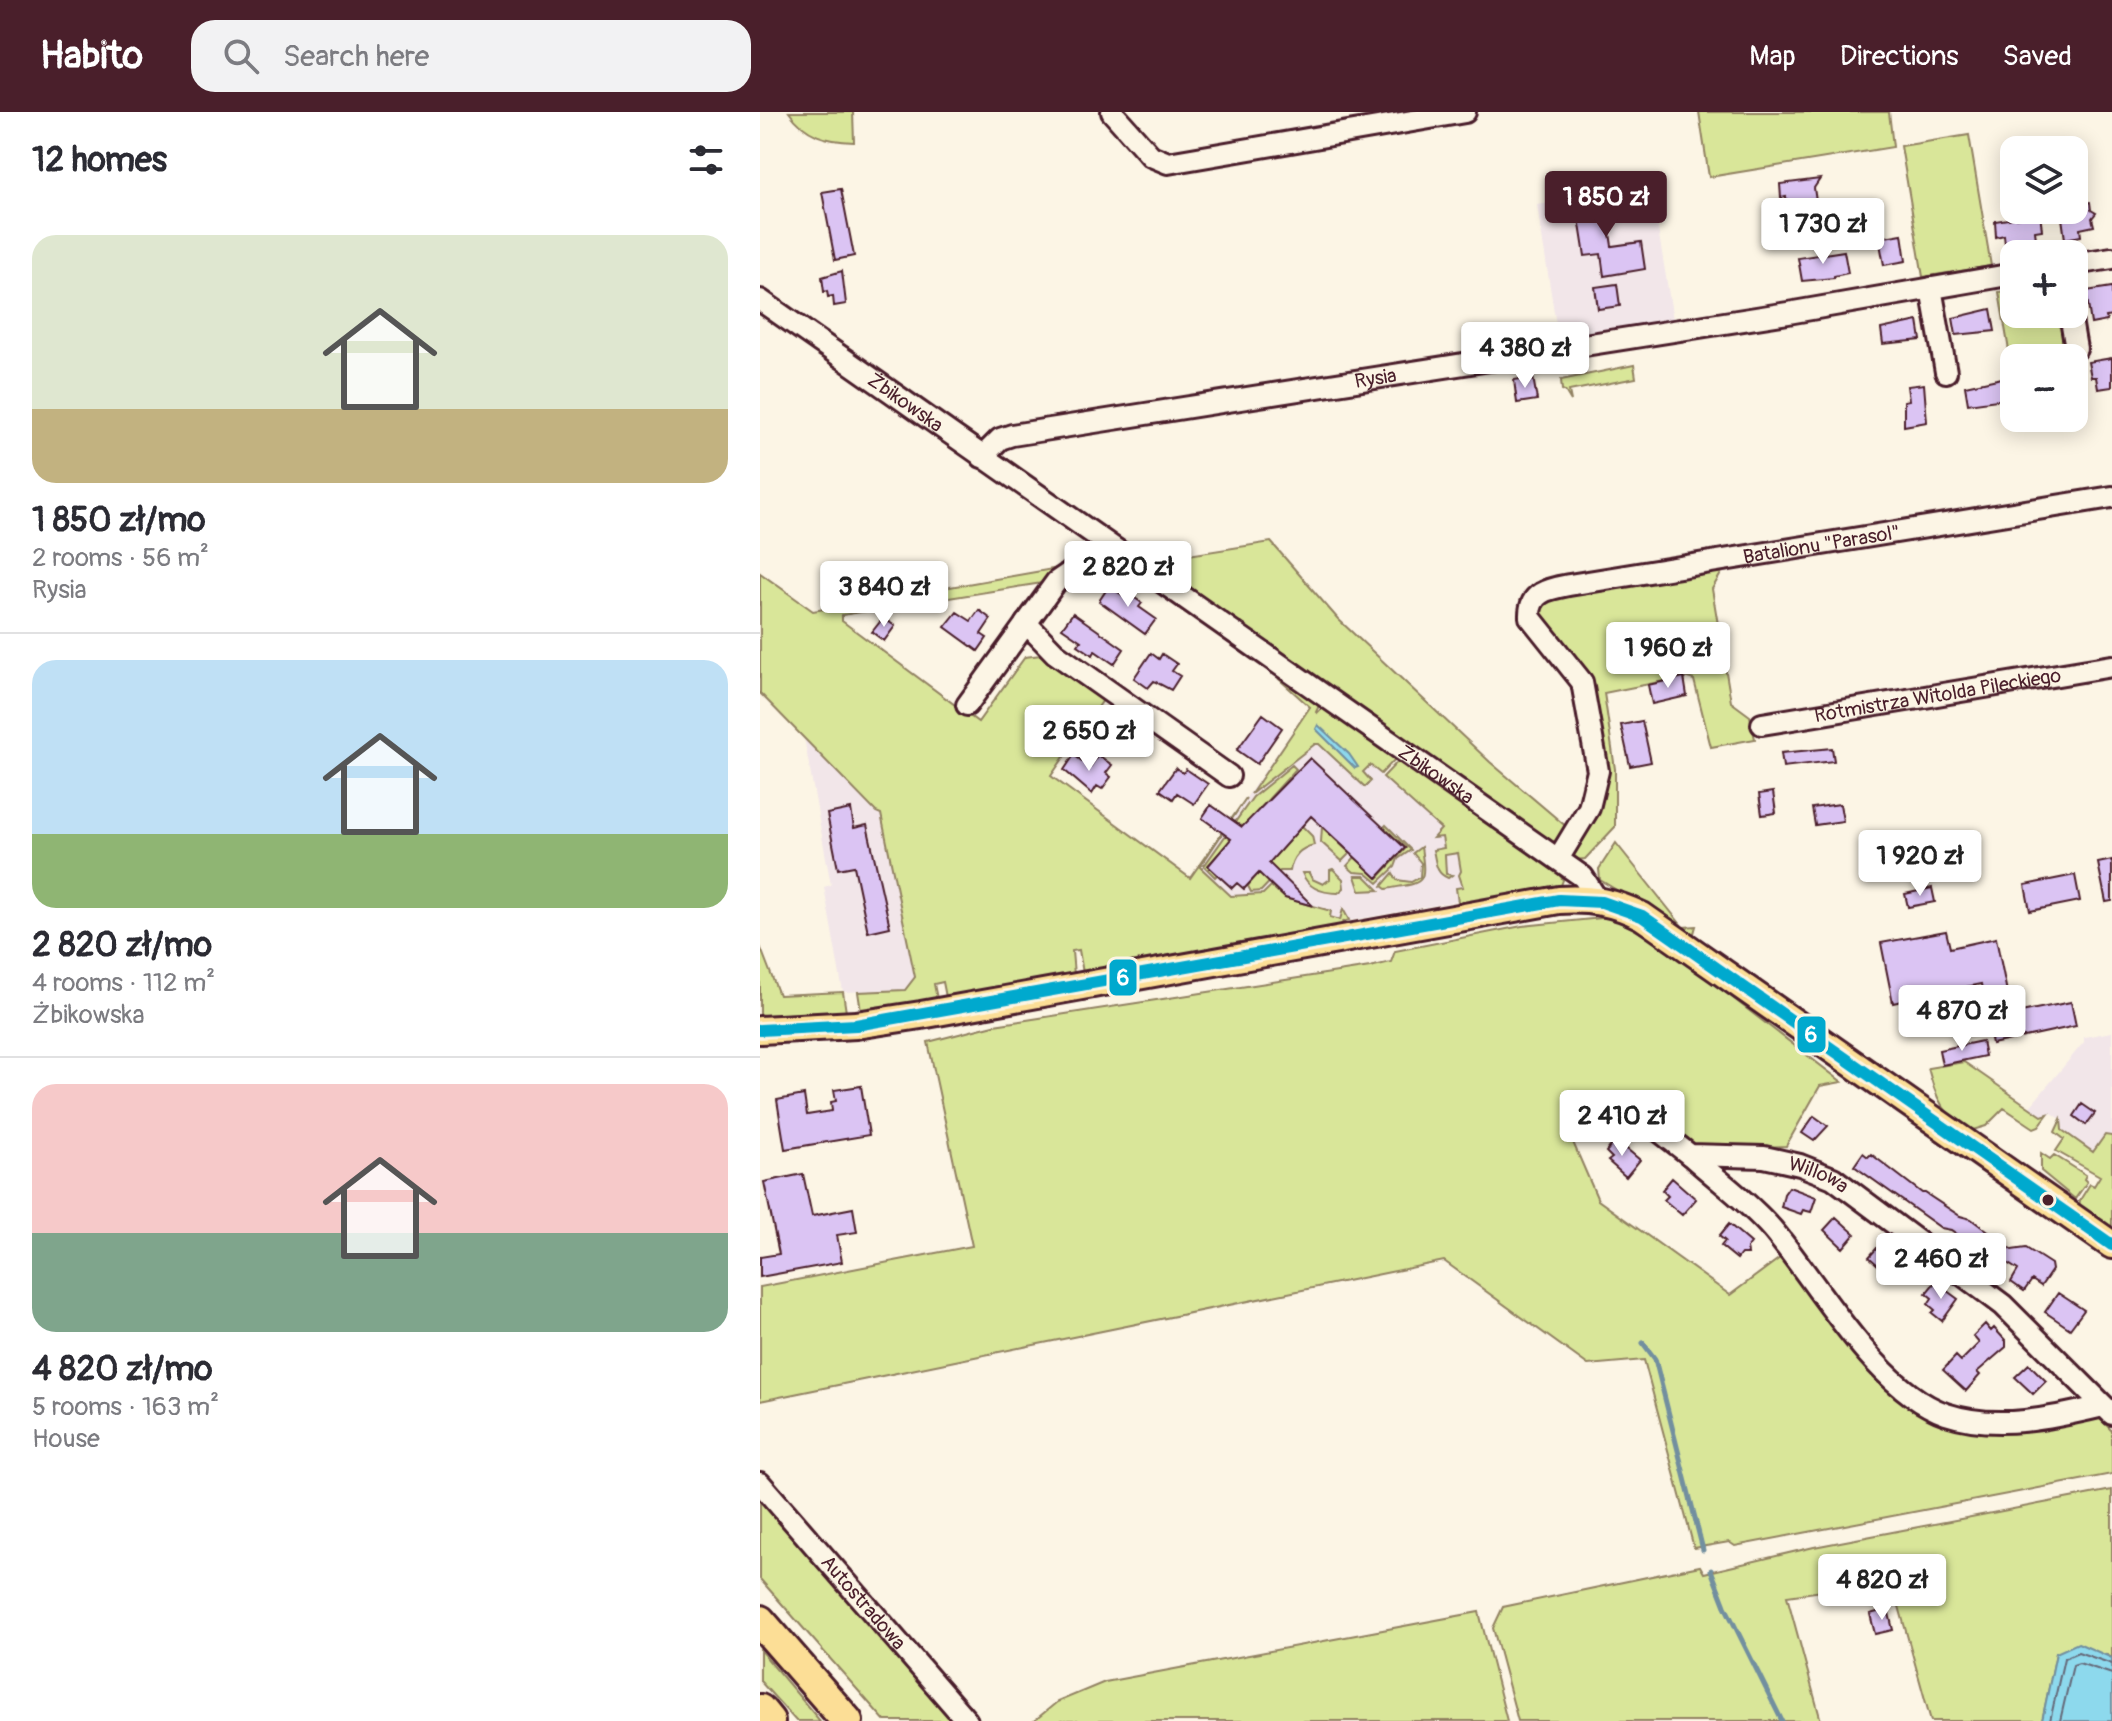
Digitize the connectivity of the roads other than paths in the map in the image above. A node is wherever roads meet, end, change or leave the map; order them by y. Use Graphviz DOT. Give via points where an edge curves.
graph roads {
  1 [pos="1112,112"];
  2 [pos="1465,112"];
  3 [pos="2112,258"];
  4 [pos="2088,262"];
  5 [pos="2000,276"];
  6 [pos="1931,288"];
  7 [pos="760,300"];
  8 [pos="1946,372"];
  9 [pos="982,457"];
  10 [pos="2112,497"];
  11 [pos="1089,531"];
  12 [pos="1127,557"];
  13 [pos="1072,571"];
  14 [pos="1026,623"];
  15 [pos="2112,666"];
  16 [pos="967,705"];
  17 [pos="1762,724"];
  18 [pos="1229,776"];
  19 [pos="1558,859"];
  20 [pos="1597,899"];
  21 [pos="760,1030"];
  22 [pos="1644,1119"];
  23 [pos="1690,1155"];
  24 [pos="2112,1245"];
  25 [pos="2108,1410"];
  26 [pos="760,1483"];
  27 [pos="760,1621"];
  28 [pos="760,1710"];
  29 [pos="769,1721"];
  30 [pos="847,1721"];
  31 [pos="967,1721"];
  1 -- 2 [label="street" via="1151,156 1168,163"];
  3 -- 4 [label="street"];
  5 -- 6 [label="street, Rysia"];
  6 -- 8 [label="street"];
  6 -- 9 [label="street, Rysia" via="1012,435"];
  7 -- 9 [label="street, Żbikowska"];
  9 -- 11 [label="street, Żbikowska"];
  10 -- 19 [label="street, Batalionu \"Parasol\"" via="1580,583 1533,599 1530,617 1584,688 1598,771 1589,808"];
  11 -- 12 [label="street, Żbikowska"];
  11 -- 13 [label="street"];
  12 -- 13 [label="street"];
  12 -- 19 [label="street, Żbikowska"];
  13 -- 14 [label="street" via="1056,582"];
  14 -- 16 [label="street"];
  14 -- 18 [label="street" via="1055,653"];
  15 -- 17 [label="street, Rotmistrza Witolda Pileckiego"];
  19 -- 20 [label="street, Żbikowska" via="1583,877"];
  20 -- 21 [label="main road" via="1559,900 921,1015"];
  20 -- 24 [label="main road" via="1642,916"];
  22 -- 23 [label="street"];
  23 -- 25 [label="street, Willowa" via="1764,1157 1833,1178 2003,1305"];
  23 -- 25 [label="street" via="1771,1227 1874,1360 1921,1402 1944,1414 1987,1422"];
  26 -- 31 [label="street, Autostradowa"];
  27 -- 30 [label="highway"];
  28 -- 29 [label="highway"];
}
